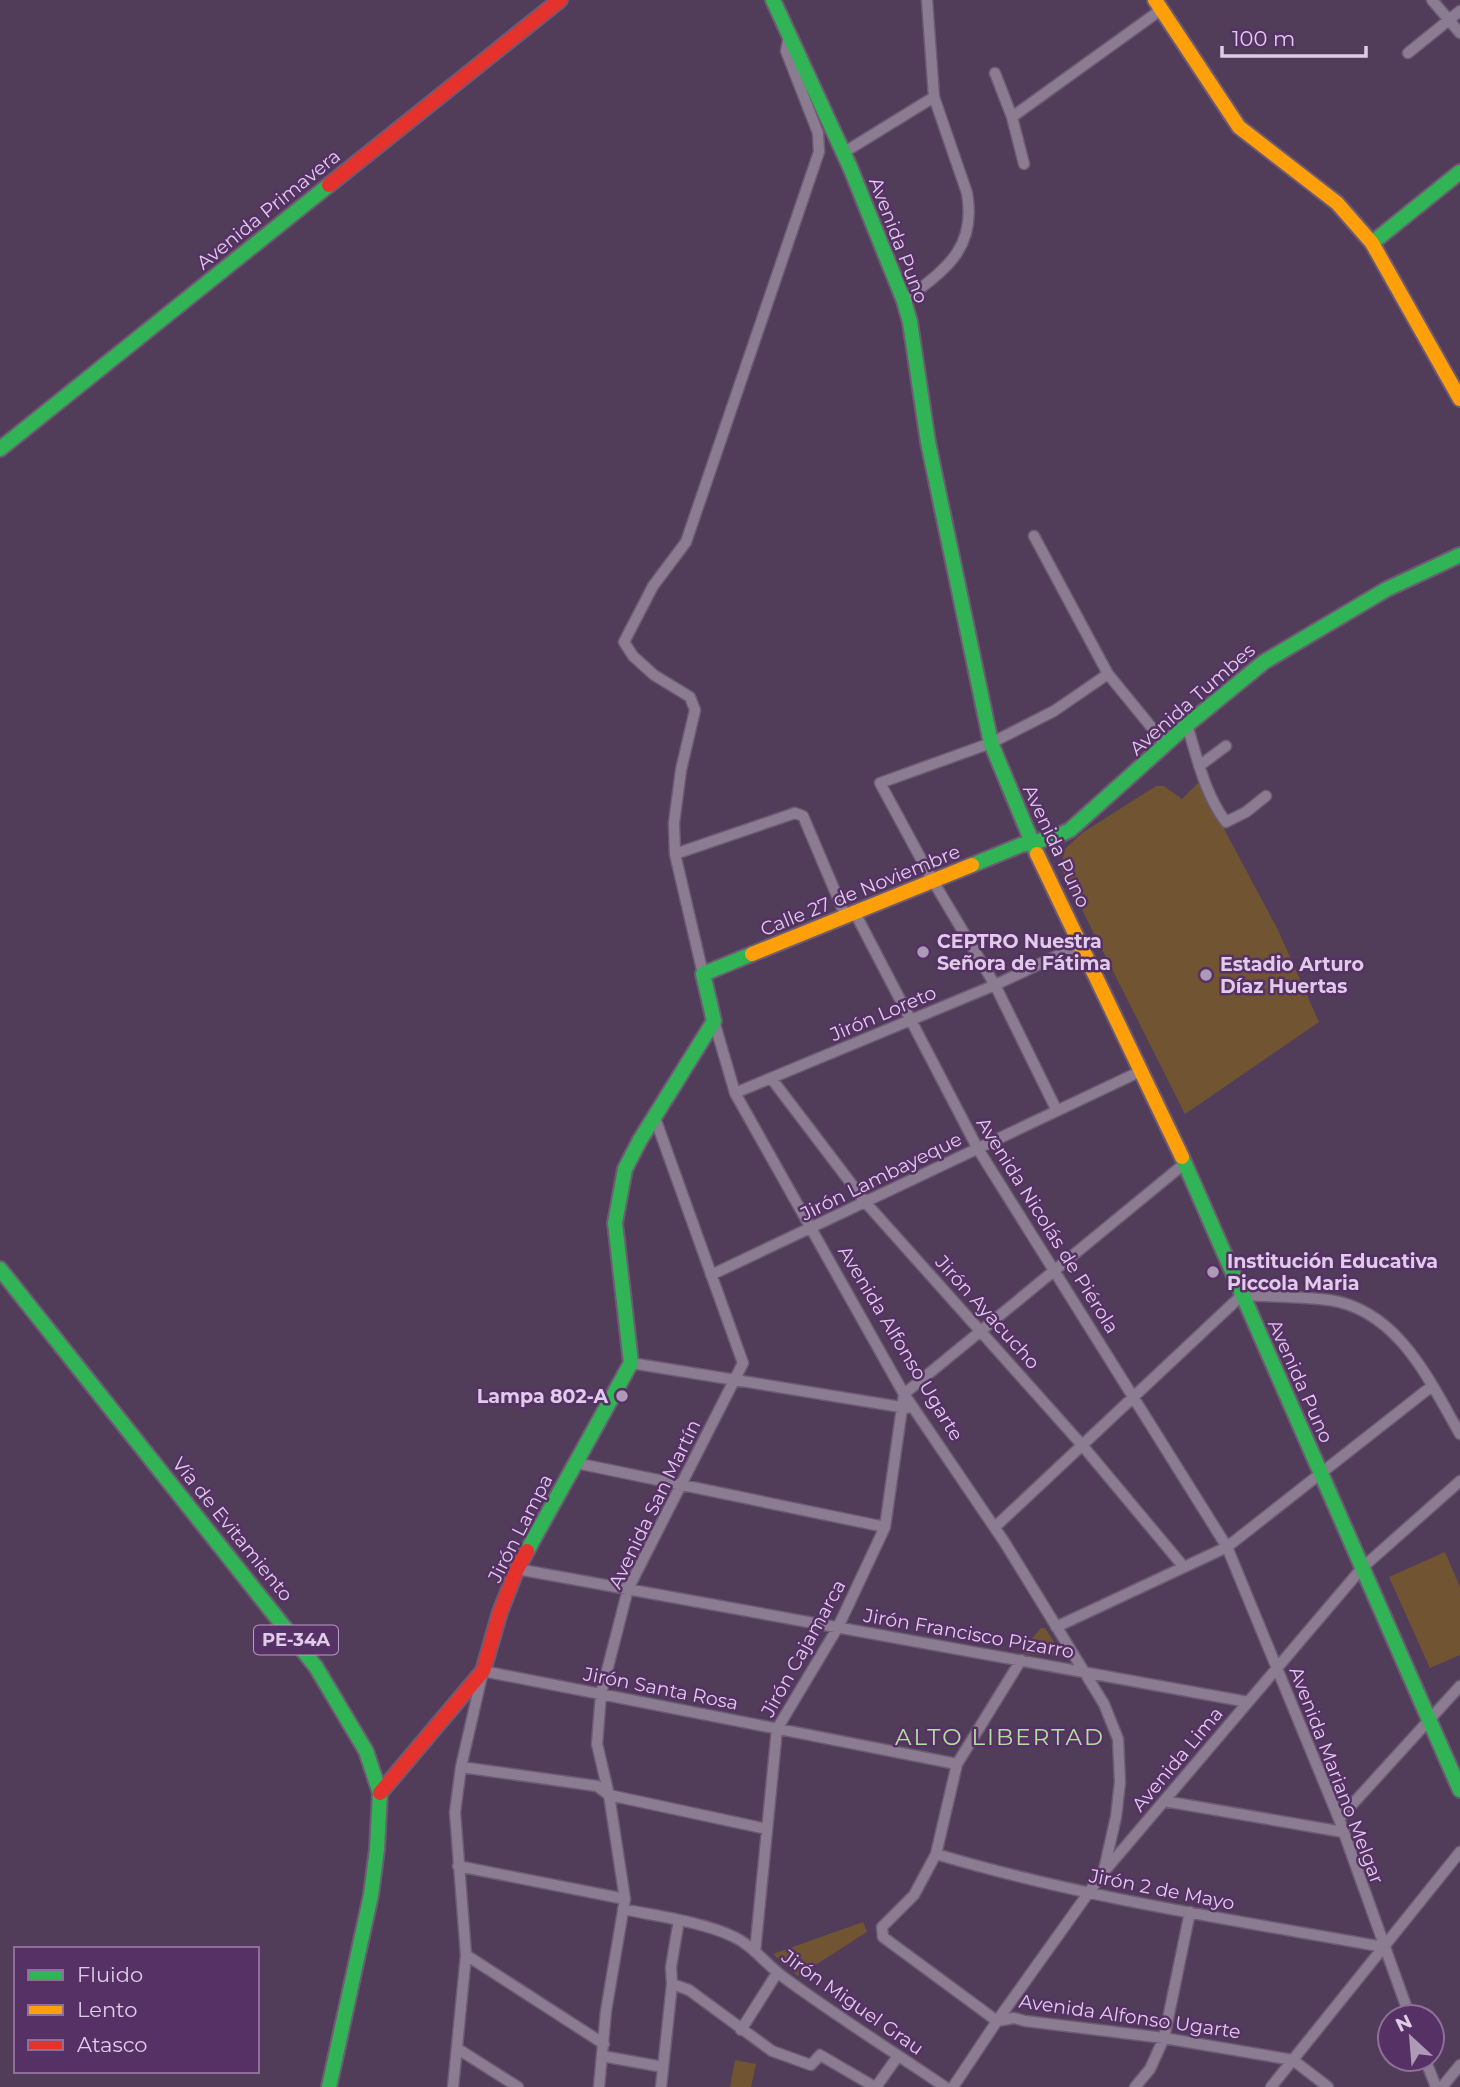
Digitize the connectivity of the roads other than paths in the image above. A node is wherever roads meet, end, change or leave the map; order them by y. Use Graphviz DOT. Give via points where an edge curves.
graph roads {
  1 [pos="560,0"];
  2 [pos="773,0"];
  3 [pos="927,0"];
  4 [pos="1433,0"];
  5 [pos="1158,4"];
  6 [pos="1460,11"];
  7 [pos="1449,20"];
  8 [pos="1460,33"];
  9 [pos="789,35"];
  10 [pos="1408,53"];
  11 [pos="995,72"];
  12 [pos="934,97"];
  13 [pos="1012,117"];
  14 [pos="843,153"];
  15 [pos="1024,164"];
  16 [pos="1460,172"];
  17 [pos="1372,243"];
  18 [pos="904,301"];
  19 [pos="1460,399"];
  20 [pos="0,449"];
  21 [pos="1034,536"];
  22 [pos="1460,555"];
  23 [pos="1108,674"];
  24 [pos="1187,725"];
  25 [pos="991,743"];
  26 [pos="1166,745"];
  27 [pos="1226,746"];
  28 [pos="1199,766"];
  29 [pos="1266,796"];
  30 [pos="1032,843"];
  31 [pos="675,854"];
  32 [pos="933,881"];
  33 [pos="850,915"];
  34 [pos="1082,944"];
  35 [pos="703,974"];
  36 [pos="995,985"];
  37 [pos="911,1020"];
  38 [pos="714,1021"];
  39 [pos="1141,1070"];
  40 [pos="771,1078"];
  41 [pos="735,1093"];
  42 [pos="1057,1111"];
  43 [pos="655,1118"];
  44 [pos="978,1149"];
  45 [pos="1184,1164"];
  46 [pos="866,1203"];
  47 [pos="810,1230"];
  48 [pos="0,1269"];
  49 [pos="1055,1271"];
  50 [pos="711,1275"];
  51 [pos="1242,1295"];
  52 [pos="981,1331"];
  53 [pos="631,1363"];
  54 [pos="735,1380"];
  55 [pos="1432,1386"];
  56 [pos="904,1394"];
  57 [pos="1134,1396"];
  58 [pos="901,1407"];
  59 [pos="915,1410"];
  60 [pos="1460,1434"];
  61 [pos="1082,1445"];
  62 [pos="576,1463"];
  63 [pos="1320,1472"];
  64 [pos="1460,1481"];
  65 [pos="681,1485"];
  66 [pos="885,1527"];
  67 [pos="995,1527"];
  68 [pos="1227,1547"];
  69 [pos="1183,1566"];
  70 [pos="1362,1568"];
  71 [pos="517,1569"];
  72 [pos="628,1589"];
  73 [pos="1056,1626"];
  74 [pos="838,1627"];
  75 [pos="1021,1660"];
  76 [pos="1277,1667"];
  77 [pos="483,1671"];
  78 [pos="1086,1672"];
  79 [pos="1460,1686"];
  80 [pos="601,1694"];
  81 [pos="1248,1702"];
  82 [pos="1429,1718"];
  83 [pos="777,1729"];
  84 [pos="957,1764"];
  85 [pos="461,1767"];
  86 [pos="1460,1790"];
  87 [pos="380,1793"];
  88 [pos="609,1795"];
  89 [pos="1164,1801"];
  90 [pos="1339,1819"];
  91 [pos="767,1829"];
  92 [pos="1343,1832"];
  93 [pos="1460,1852"];
  94 [pos="936,1854"];
  95 [pos="458,1866"];
  96 [pos="1103,1874"];
  97 [pos="1089,1894"];
  98 [pos="624,1904"];
  99 [pos="1190,1912"];
  100 [pos="679,1920"];
  101 [pos="1384,1947"];
  102 [pos="755,1952"];
  103 [pos="466,1955"];
  104 [pos="776,1973"];
  105 [pos="672,1984"];
  106 [pos="1405,2003"];
  107 [pos="997,2021"];
  108 [pos="741,2030"];
  109 [pos="1164,2038"];
  110 [pos="604,2044"];
  111 [pos="458,2049"];
  112 [pos="602,2056"];
  113 [pos="898,2056"];
  114 [pos="1293,2060"];
  115 [pos="1460,2065"];
  116 [pos="663,2067"];
  117 [pos="329,2087"];
  118 [pos="453,2087"];
  119 [pos="518,2087"];
  120 [pos="599,2087"];
  121 [pos="661,2087"];
  122 [pos="875,2087"];
  123 [pos="945,2087"];
  124 [pos="953,2087"];
  125 [pos="1135,2087"];
  126 [pos="1271,2087"];
  127 [pos="1328,2087"];
  128 [pos="1442,2087"];
  1 -- 20 [label="main road, Avenida Primavera"];
  2 -- 9 [label="main road, Avenida Puno"];
  3 -- 12 [label="street"];
  4 -- 7 [label="street"];
  5 -- 13 [label="street"];
  5 -- 17 [label="main road" via="1239,127 1337,203"];
  6 -- 7 [label="street"];
  7 -- 8 [label="street"];
  7 -- 10 [label="street"];
  9 -- 14 [label="main road, Avenida Puno"];
  9 -- 31 [label="street, Avenida Alfonso Ugarte" via="786,51 818,133 819,152 686,542 653,586 624,642 654,675 690,697 695,710 681,770"];
  11 -- 13 [label="street"];
  12 -- 14 [label="street"];
  12 -- 18 [label="street" via="967,194 965,237 954,260"];
  13 -- 15 [label="street"];
  14 -- 18 [label="main road, Avenida Puno"];
  16 -- 17 [label="main road"];
  17 -- 19 [label="main road"];
  18 -- 25 [label="main road, Avenida Puno" via="928,442"];
  21 -- 23 [label="street"];
  22 -- 24 [label="main road, Avenida Tumbes" via="1387,589 1280,651"];
  23 -- 25 [label="street" via="1054,711"];
  23 -- 26 [label="street"];
  24 -- 26 [label="main road, Avenida Tumbes"];
  24 -- 28 [label="street"];
  25 -- 30 [label="main road, Avenida Puno"];
  25 -- 32 [label="street" via="880,783"];
  26 -- 30 [label="main road, Avenida Tumbes" via="1070,830"];
  27 -- 28 [label="street"];
  28 -- 29 [label="street" via="1226,822"];
  30 -- 32 [label="main road, Calle 27 de Noviembre"];
  30 -- 34 [label="main road, Avenida Puno"];
  31 -- 33 [label="street, Avenida Nicolás de Piérola" via="799,813"];
  31 -- 35 [label="street, Avenida Alfonso Ugarte"];
  32 -- 33 [label="main road, Calle 27 de Noviembre"];
  32 -- 36 [label="street"];
  33 -- 35 [label="main road, Calle 27 de Noviembre"];
  33 -- 37 [label="street, Avenida Nicolás de Piérola"];
  34 -- 36 [label="street, Jirón Loreto"];
  34 -- 39 [label="main road, Avenida Puno"];
  35 -- 38 [label="main road, Avenida Alfonso Ugarte"];
  36 -- 37 [label="street, Jirón Loreto"];
  36 -- 42 [label="street"];
  37 -- 40 [label="street, Jirón Loreto"];
  37 -- 44 [label="street, Avenida Nicolás de Piérola"];
  38 -- 41 [label="street, Avenida Alfonso Ugarte"];
  38 -- 43 [label="main road"];
  39 -- 42 [label="street, Jirón Lambayeque"];
  39 -- 45 [label="main road, Avenida Puno"];
  40 -- 41 [label="street, Jirón Loreto"];
  40 -- 46 [label="street, Jirón Ayacucho"];
  41 -- 47 [label="street, Avenida Alfonso Ugarte"];
  42 -- 44 [label="street, Jirón Lambayeque"];
  43 -- 50 [label="street, Avenida San Martín"];
  43 -- 53 [label="main road" via="625,1169 615,1223"];
  44 -- 46 [label="street, Jirón Lambayeque"];
  44 -- 49 [label="street, Avenida Nicolás de Piérola"];
  45 -- 49 [label="street"];
  45 -- 51 [label="main road, Avenida Puno"];
  46 -- 47 [label="street, Jirón Lambayeque"];
  46 -- 52 [label="street, Jirón Ayacucho"];
  47 -- 50 [label="street, Jirón Lambayeque"];
  47 -- 56 [label="street, Avenida Alfonso Ugarte"];
  48 -- 87 [label="main road, Vía de Evitamiento / PE-34A" via="316,1667 366,1751"];
  49 -- 52 [label="street"];
  49 -- 57 [label="street, Avenida Nicolás de Piérola"];
  50 -- 54 [label="street, Avenida San Martín" via="743,1363"];
  51 -- 55 [label="street" via="1330,1300 1360,1309 1402,1341"];
  51 -- 57 [label="street"];
  51 -- 63 [label="main road, Avenida Puno"];
  52 -- 56 [label="street"];
  52 -- 61 [label="street, Jirón Ayacucho"];
  53 -- 54 [label="street"];
  53 -- 62 [label="main road, Jirón Lampa"];
  54 -- 58 [label="street"];
  54 -- 65 [label="street, Avenida San Martín"];
  55 -- 60 [label="street"];
  55 -- 63 [label="street"];
  56 -- 58 [label="street, Jirón Cajamarca"];
  56 -- 59 [label="street, Avenida Alfonso Ugarte"];
  57 -- 61 [label="street"];
  57 -- 68 [label="street, Avenida Nicolás de Piérola"];
  58 -- 59 [label="street"];
  58 -- 66 [label="street, Jirón Cajamarca"];
  59 -- 67 [label="street, Avenida Alfonso Ugarte"];
  61 -- 67 [label="street"];
  61 -- 69 [label="street, Jirón Ayacucho"];
  62 -- 65 [label="street"];
  62 -- 71 [label="main road, Jirón Lampa"];
  63 -- 68 [label="street"];
  63 -- 70 [label="main road, Avenida Puno"];
  64 -- 70 [label="street, Avenida Lima"];
  65 -- 66 [label="street"];
  65 -- 72 [label="street, Avenida San Martín"];
  66 -- 74 [label="street, Jirón Cajamarca"];
  67 -- 73 [label="street, Avenida Alfonso Ugarte"];
  68 -- 69 [label="street"];
  68 -- 76 [label="street, Avenida Mariano Melgar"];
  69 -- 73 [label="street"];
  70 -- 76 [label="street, Avenida Lima"];
  70 -- 82 [label="main road, Avenida Puno"];
  71 -- 72 [label="street, Jirón Francisco Pizarro"];
  71 -- 77 [label="main road, Jirón Lampa"];
  72 -- 74 [label="street, Jirón Francisco Pizarro"];
  72 -- 80 [label="street, Avenida San Martín"];
  73 -- 78 [label="street, Avenida Alfonso Ugarte"];
  74 -- 75 [label="street, Jirón Francisco Pizarro"];
  74 -- 83 [label="street, Jirón Cajamarca"];
  75 -- 78 [label="street, Jirón Francisco Pizarro"];
  75 -- 84 [label="street, Avenida Alfonso Ugarte"];
  76 -- 81 [label="street, Avenida Lima"];
  76 -- 90 [label="street, Avenida Mariano Melgar"];
  77 -- 80 [label="street, Jirón Santa Rosa"];
  77 -- 85 [label="street, Jirón Lampa"];
  77 -- 87 [label="main road"];
  78 -- 81 [label="street, Jirón Francisco Pizarro"];
  78 -- 96 [label="street, Avenida Alfonso Ugarte" via="1118,1739 1120,1782"];
  79 -- 82 [label="street"];
  80 -- 83 [label="street, Jirón Santa Rosa"];
  80 -- 88 [label="street, Avenida San Martín" via="597,1744"];
  81 -- 89 [label="street, Avenida Lima"];
  82 -- 86 [label="main road, Avenida Puno"];
  82 -- 90 [label="street"];
  83 -- 84 [label="street, Jirón Santa Rosa"];
  83 -- 91 [label="street, Jirón Cajamarca"];
  84 -- 94 [label="street, Avenida Alfonso Ugarte"];
  85 -- 88 [label="street" via="597,1786"];
  85 -- 95 [label="street, Jirón Lampa" via="455,1812"];
  87 -- 117 [label="main road, Vía de Evitamiento / PE-34A" via="371,1895"];
  88 -- 91 [label="street"];
  88 -- 98 [label="street, Avenida San Martín"];
  89 -- 92 [label="street"];
  89 -- 96 [label="street, Avenida Lima"];
  90 -- 92 [label="street, Avenida Mariano Melgar"];
  91 -- 102 [label="street, Jirón Cajamarca"];
  92 -- 101 [label="street, Avenida Mariano Melgar"];
  93 -- 101 [label="street"];
  94 -- 97 [label="street, Jirón 2 de Mayo"];
  94 -- 107 [label="street, Avenida Alfonso Ugarte" via="914,1895 882,1927 883,1937"];
  95 -- 98 [label="street, Jirón Miguel Grau"];
  95 -- 103 [label="street, Jirón Lampa"];
  96 -- 97 [label="street, Avenida Lima"];
  97 -- 99 [label="street, Jirón 2 de Mayo"];
  97 -- 107 [label="street, Avenida Lima"];
  98 -- 100 [label="street, Jirón Miguel Grau"];
  98 -- 110 [label="street, Avenida San Martín"];
  99 -- 101 [label="street, Jirón 2 de Mayo"];
  99 -- 109 [label="street"];
  100 -- 102 [label="street, Jirón Miguel Grau" via="733,1936"];
  100 -- 105 [label="street"];
  101 -- 106 [label="street, Avenida Mariano Melgar"];
  101 -- 114 [label="street"];
  102 -- 104 [label="street, Jirón Miguel Grau"];
  103 -- 110 [label="street"];
  103 -- 111 [label="street, Jirón Lampa"];
  104 -- 108 [label="street"];
  104 -- 113 [label="street, Jirón Miguel Grau"];
  105 -- 108 [label="street" via="688,1990"];
  105 -- 116 [label="street"];
  107 -- 109 [label="street, Avenida Alfonso Ugarte" via="1014,2018"];
  107 -- 124 [label="street, Avenida Lima"];
  108 -- 122 [label="street" via="772,2051 811,2065 820,2055"];
  109 -- 114 [label="street, Avenida Alfonso Ugarte"];
  109 -- 125 [label="street" via="1150,2069"];
  110 -- 112 [label="street, Avenida San Martín"];
  111 -- 118 [label="street, Jirón Lampa"];
  111 -- 119 [label="street"];
  112 -- 116 [label="street"];
  112 -- 120 [label="street, Avenida San Martín"];
  113 -- 122 [label="street"];
  113 -- 123 [label="street, Jirón Miguel Grau"];
  114 -- 126 [label="street"];
  114 -- 127 [label="street, Avenida Alfonso Ugarte"];
  115 -- 128 [label="street"];
  116 -- 121 [label="street"];
}
